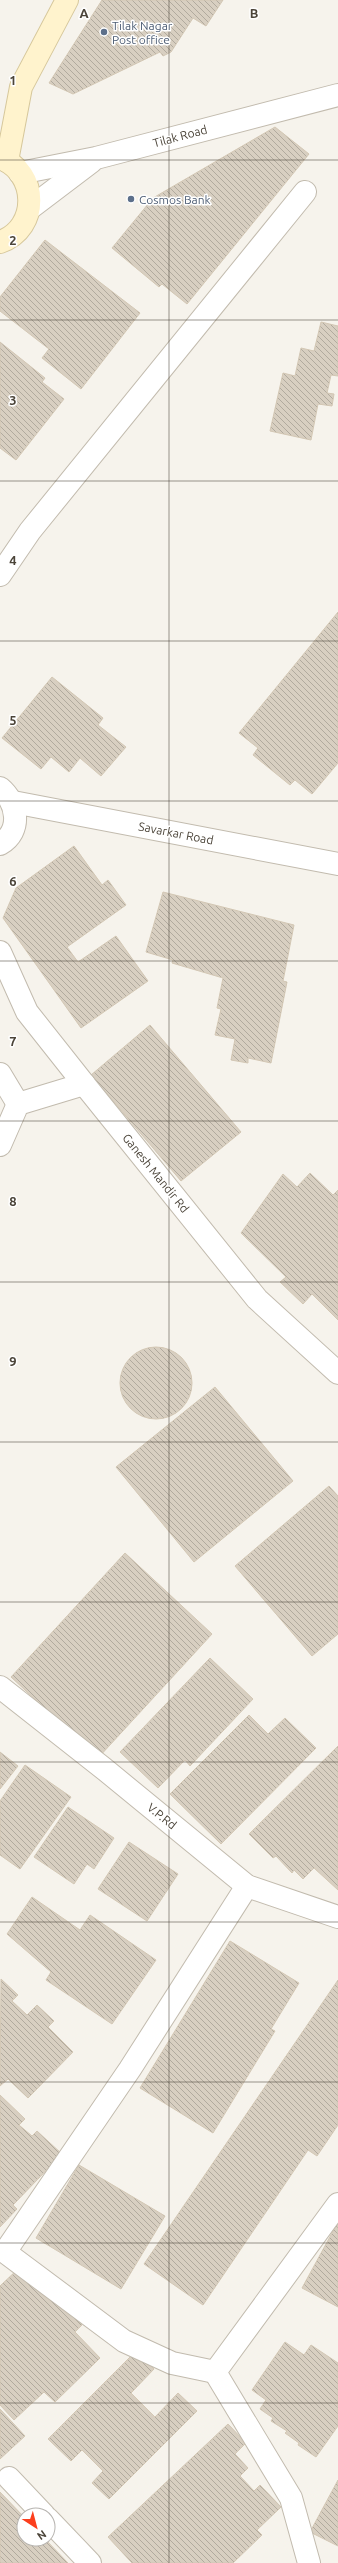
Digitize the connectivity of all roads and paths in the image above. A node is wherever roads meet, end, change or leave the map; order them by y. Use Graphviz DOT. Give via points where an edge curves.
graph roads {
  1 [pos="67,0"];
  2 [pos="21,87"];
  3 [pos="338,95"];
  4 [pos="0,112"];
  5 [pos="96,158"];
  6 [pos="9,164"];
  7 [pos="305,192"];
  8 [pos="29,209"];
  9 [pos="0,242"];
  10 [pos="0,575"];
  11 [pos="7,795"];
  12 [pos="0,844"];
  13 [pos="338,864"];
  14 [pos="0,952"];
  15 [pos="0,1074"];
  16 [pos="84,1084"];
  17 [pos="18,1104"];
  18 [pos="0,1145"];
  19 [pos="338,1373"];
  20 [pos="0,1687"];
  21 [pos="248,1886"];
  22 [pos="338,1917"];
  23 [pos="338,2204"];
  24 [pos="215,2372"];
  25 [pos="9,2478"];
  26 [pos="36,2507"];
  27 [pos="56,2527"];
  28 [pos="90,2563"];
  29 [pos="309,2563"];
  1 -- 2 [label="main road"];
  2 -- 4 [label="main road"];
  2 -- 6 [label="main road"];
  3 -- 5 [label="street, Tilak Road"];
  5 -- 6 [label="street, Tilak Road"];
  5 -- 8 [label="street"];
  6 -- 8 [label="main road" via="26,181 30,194"];
  7 -- 10 [label="street" via="30,531"];
  8 -- 9 [label="main road" via="24,222 15,233"];
  11 -- 12 [label="street" via="16,813 15,824"];
  11 -- 13 [label="street, Savarkar Road"];
  14 -- 16 [label="street, Ganesh Mandir Rd" via="26,1012"];
  15 -- 17 [label="street"];
  16 -- 17 [label="street"];
  16 -- 19 [label="street, Ganesh Mandir Rd" via="257,1299"];
  17 -- 18 [label="street"];
  20 -- 21 [label="street, V.P.Rd"];
  21 -- 22 [label="street, V.P.Rd"];
  21 -- 24 [label="street" via="130,2069 5,2252 124,2341 172,2363"];
  23 -- 24 [label="street"];
  24 -- 29 [label="street" via="291,2498"];
  25 -- 26 [label="street"];
  27 -- 28 [label="street"];
}
